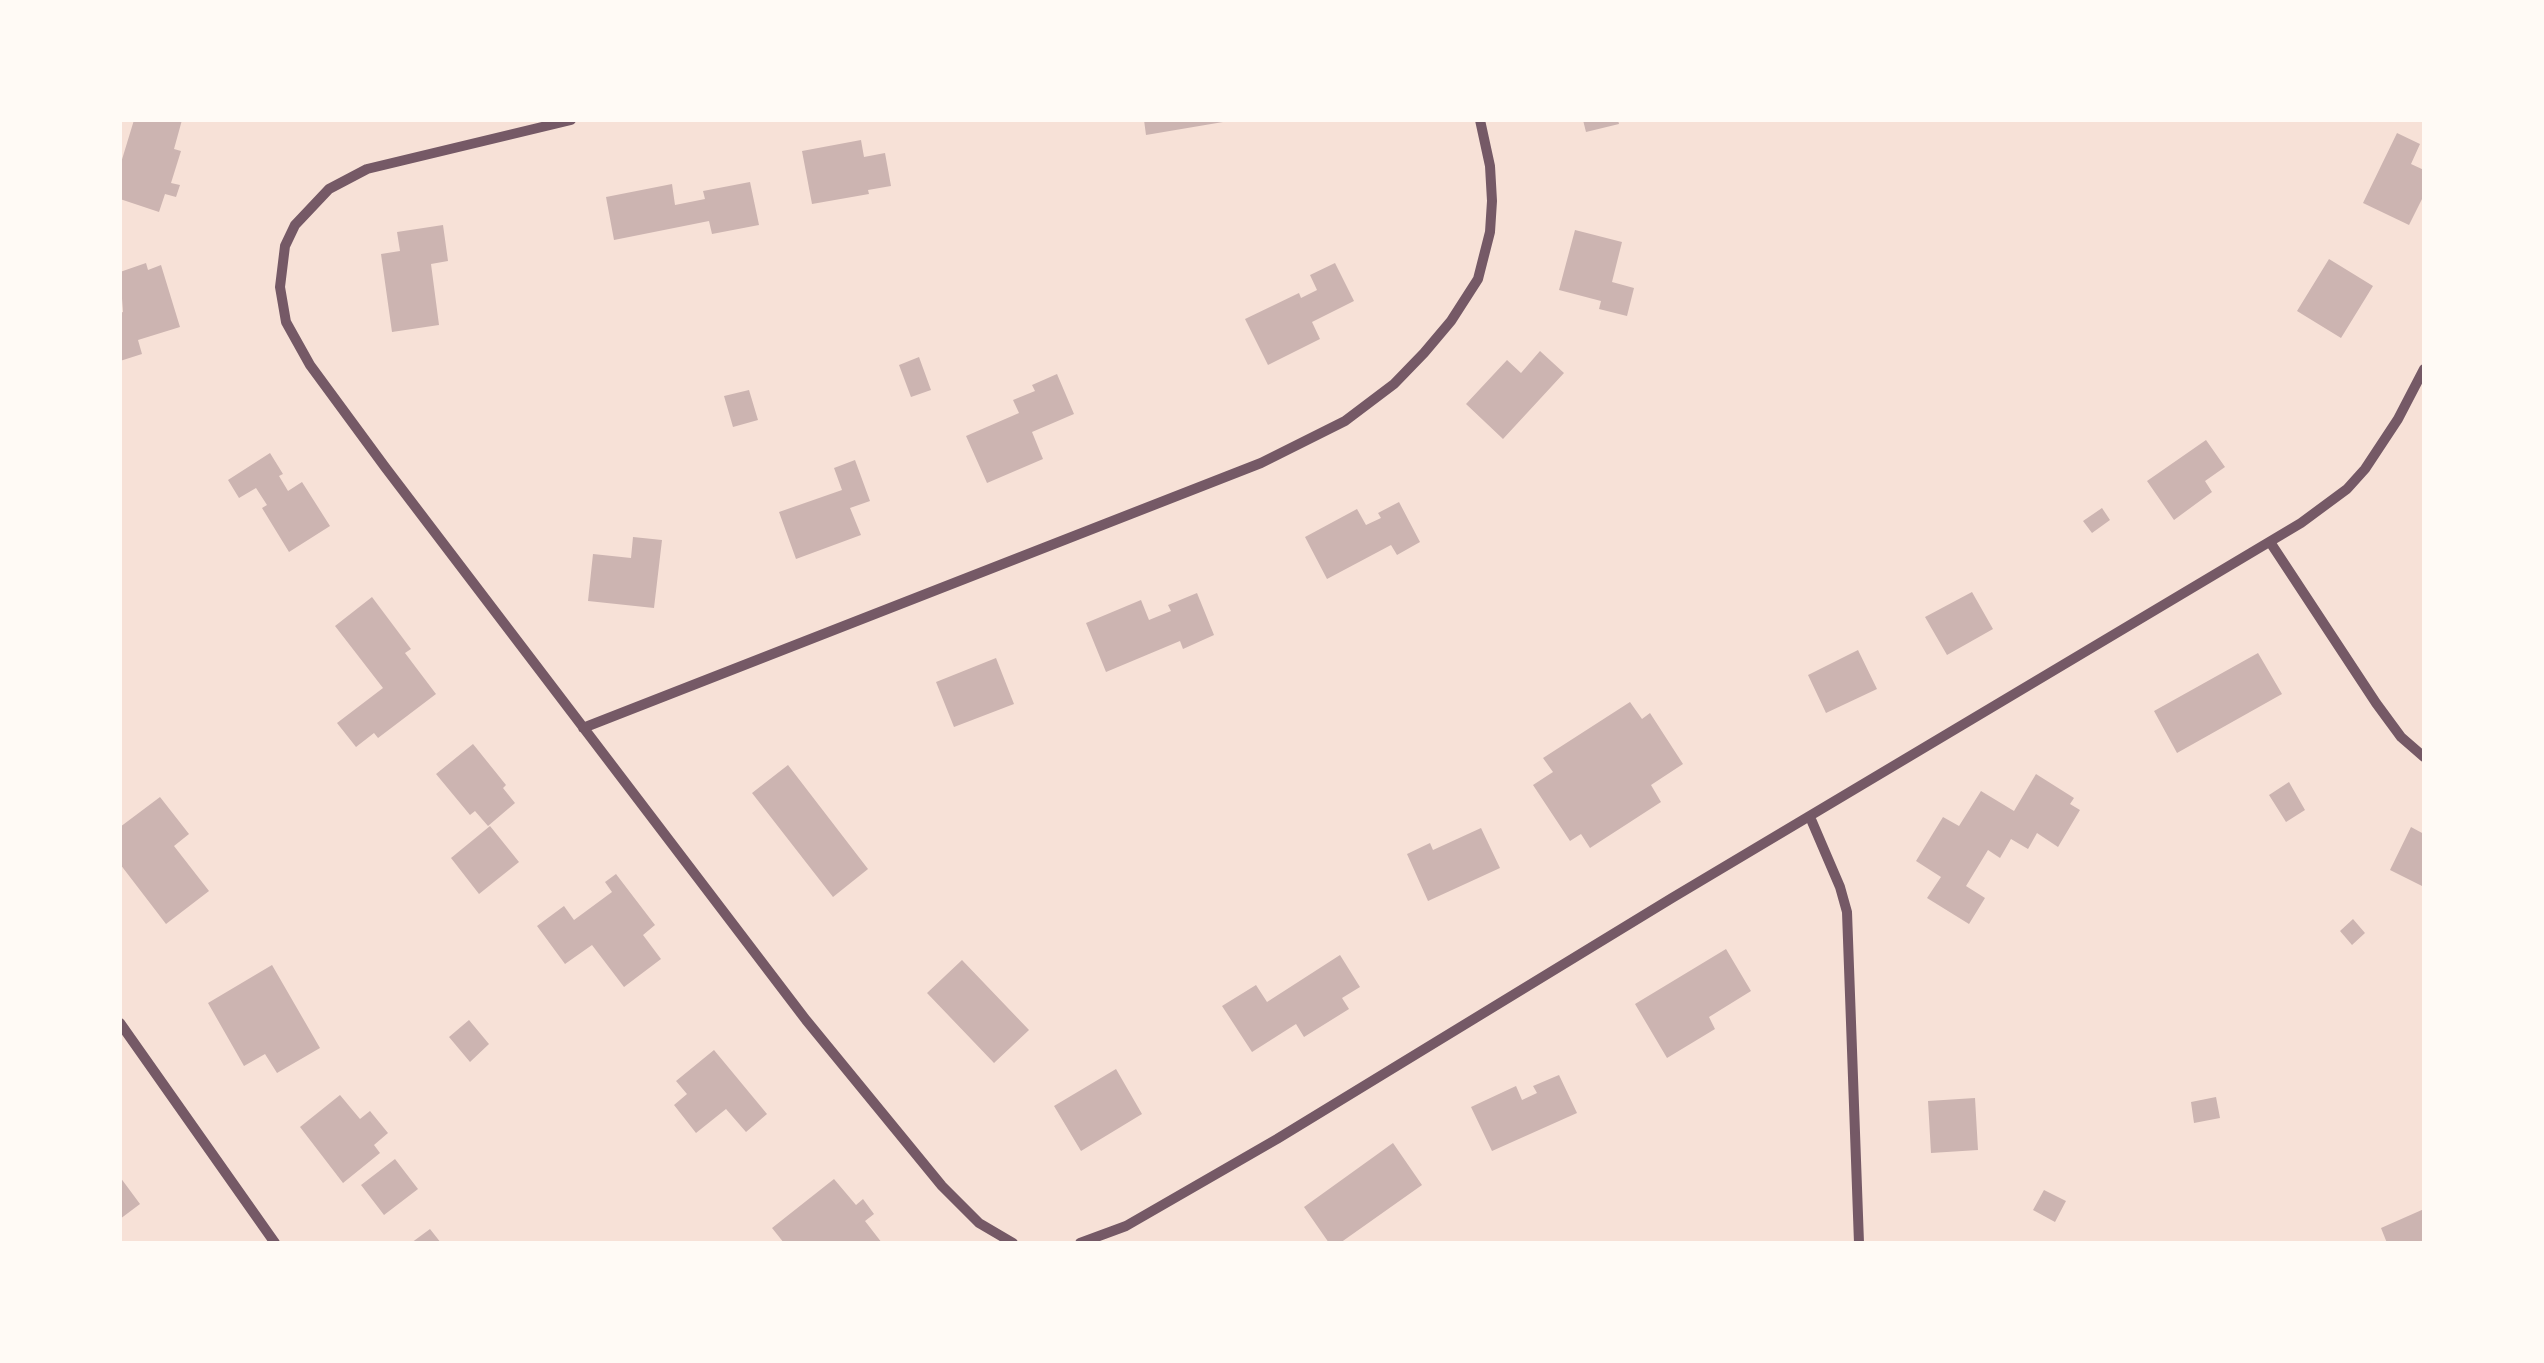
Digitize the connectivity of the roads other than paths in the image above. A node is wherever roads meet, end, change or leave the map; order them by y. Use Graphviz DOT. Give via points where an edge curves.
graph roads {
  1 [pos="570,120"];
  2 [pos="1480,120"];
  3 [pos="2424,369"];
  4 [pos="2270,542"];
  5 [pos="583,728"];
  6 [pos="2424,757"];
  7 [pos="1810,817"];
  8 [pos="120,1023"];
  9 [pos="275,1243"];
  10 [pos="1013,1243"];
  11 [pos="1080,1243"];
  12 [pos="1860,1243"];
  1 -- 5 [label="street" via="367,169 328,189 286,246 281,303 310,365"];
  2 -- 5 [label="street" via="1492,201 1478,279 1424,353 1367,406 1261,463"];
  3 -- 4 [label="street" via="2356,480"];
  4 -- 6 [label="street" via="2376,704"];
  4 -- 7 [label="street"];
  5 -- 10 [label="street" via="942,1186 979,1223"];
  7 -- 11 [label="street" via="1168,1203"];
  7 -- 12 [label="street" via="1847,912"];
  8 -- 9 [label="street"];
}
